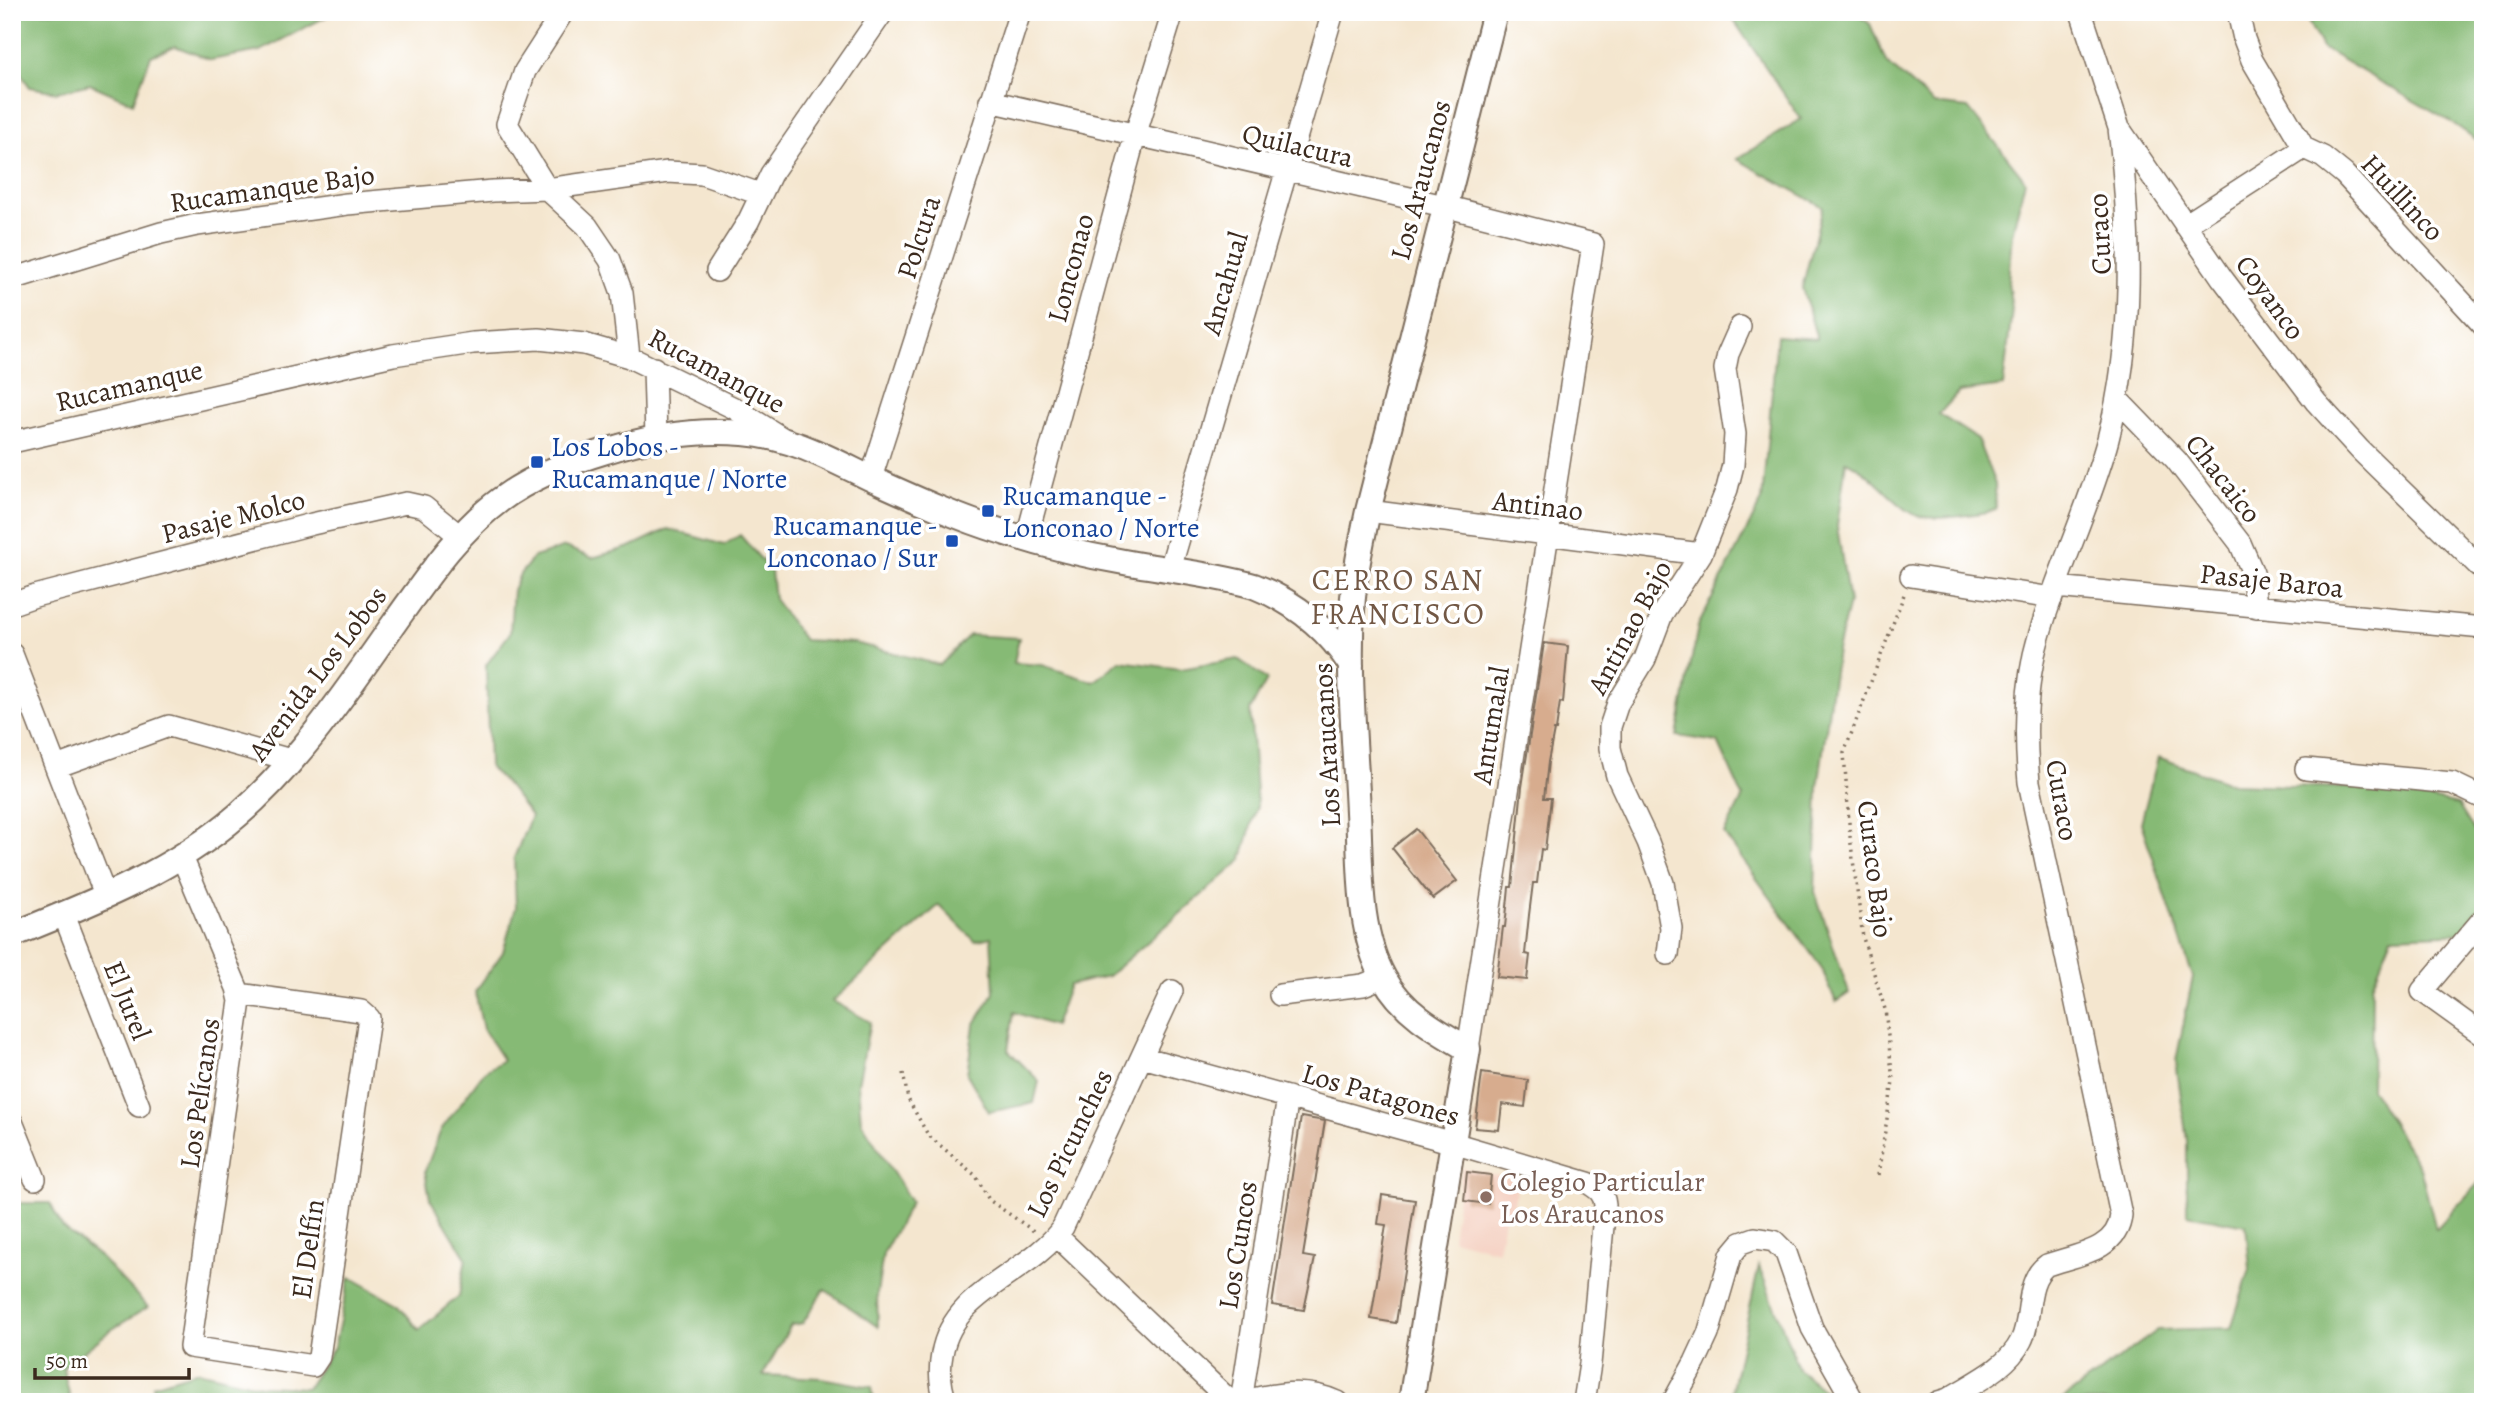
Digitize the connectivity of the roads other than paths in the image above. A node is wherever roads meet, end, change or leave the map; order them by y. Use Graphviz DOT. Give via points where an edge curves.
graph roads {
  1 [pos="563,12"];
  2 [pos="883,12"];
  3 [pos="1020,12"];
  4 [pos="1173,12"];
  5 [pos="1333,12"];
  6 [pos="1495,12"];
  7 [pos="2081,12"];
  8 [pos="2238,12"];
  9 [pos="990,101"];
  10 [pos="2119,128"];
  11 [pos="1135,136"];
  12 [pos="2304,148"];
  13 [pos="1286,171"];
  14 [pos="547,189"];
  15 [pos="760,194"];
  16 [pos="1444,206"];
  17 [pos="2185,225"];
  18 [pos="1593,244"];
  19 [pos="717,271"];
  20 [pos="12,279"];
  21 [pos="2483,325"];
  22 [pos="1740,327"];
  23 [pos="629,357"];
  24 [pos="654,368"];
  25 [pos="2117,399"];
  26 [pos="656,438"];
  27 [pos="787,441"];
  28 [pos="12,442"];
  29 [pos="871,478"];
  30 [pos="1368,511"];
  31 [pos="1548,534"];
  32 [pos="461,537"];
  33 [pos="1026,540"];
  34 [pos="1701,554"];
  35 [pos="1170,569"];
  36 [pos="2483,570"];
  37 [pos="1911,576"];
  38 [pos="2054,592"];
  39 [pos="12,604"];
  40 [pos="2256,607"];
  41 [pos="2483,628"];
  42 [pos="12,654"];
  43 [pos="1351,664"];
  44 [pos="292,761"];
  45 [pos="56,767"];
  46 [pos="2306,769"];
  47 [pos="2483,798"];
  48 [pos="182,857"];
  49 [pos="106,897"];
  50 [pos="64,915"];
  51 [pos="2483,919"];
  52 [pos="12,935"];
  53 [pos="1668,954"];
  54 [pos="1383,977"];
  55 [pos="1172,991"];
  56 [pos="239,994"];
  57 [pos="1280,995"];
  58 [pos="2483,1035"];
  59 [pos="1468,1049"];
  60 [pos="1142,1056"];
  61 [pos="1288,1097"];
  62 [pos="139,1106"];
  63 [pos="12,1122"];
  64 [pos="1453,1143"];
  65 [pos="35,1180"];
  66 [pos="1054,1240"];
  67 [pos="190,1347"];
  68 [pos="1943,1400"];
  69 [pos="946,1402"];
  70 [pos="1231,1402"];
  71 [pos="1241,1402"];
  72 [pos="1337,1402"];
  73 [pos="1411,1402"];
  74 [pos="1584,1402"];
  75 [pos="1673,1402"];
  76 [pos="1854,1402"];
  1 -- 14 [label="street" via="525,71 507,124"];
  2 -- 15 [label="street"];
  3 -- 9 [label="street, Polcura"];
  4 -- 11 [label="street, Lonconao"];
  5 -- 13 [label="street, Ancahual"];
  6 -- 16 [label="street, Los Araucanos"];
  7 -- 10 [label="street, Coyanco"];
  8 -- 12 [label="street, Huillinco" via="2252,60"];
  9 -- 11 [label="street, Quilacura"];
  9 -- 29 [label="street, Polcura"];
  10 -- 17 [label="street, Coyanco"];
  10 -- 25 [label="street, Curaco" via="2129,300"];
  11 -- 13 [label="street, Quilacura"];
  11 -- 33 [label="street, Lonconao"];
  12 -- 17 [label="street"];
  12 -- 21 [label="street, Huillinco" via="2344,174"];
  13 -- 16 [label="street, Quilacura"];
  13 -- 35 [label="street, Ancahual"];
  14 -- 15 [label="street" via="685,172"];
  14 -- 20 [label="street, Rucamanque Bajo" via="347,204 198,225 135,239"];
  14 -- 23 [label="street" via="587,226 610,260 622,293"];
  15 -- 19 [label="street"];
  16 -- 18 [label="street, Quilacura"];
  16 -- 30 [label="street, Los Araucanos"];
  17 -- 36 [label="street, Coyanco" via="2316,402"];
  18 -- 31 [label="street, Antumalal"];
  22 -- 34 [label="street, Antinao Bajo" via="1725,369 1734,419 1733,465"];
  23 -- 24 [label="street, Rucamanque"];
  23 -- 28 [label="street, Rucamanque" via="584,344 539,340 433,348"];
  24 -- 26 [label="street"];
  24 -- 27 [label="street, Rucamanque"];
  25 -- 38 [label="street, Curaco" via="2099,467"];
  25 -- 40 [label="street, Chacaico" via="2176,460 2240,543 2253,573"];
  26 -- 27 [label="street, Avenida Los Lobos" via="725,432"];
  26 -- 32 [label="street, Avenida Los Lobos" via="591,455 542,475 498,501"];
  27 -- 29 [label="street, Rucamanque"];
  29 -- 33 [label="street, Rucamanque" via="921,502"];
  30 -- 31 [label="street, Antinao"];
  30 -- 43 [label="street, Los Araucanos" via="1356,576"];
  31 -- 34 [label="street, Antinao"];
  31 -- 59 [label="street, Antumalal"];
  32 -- 39 [label="street, Pasaje Molco" via="424,507 406,503"];
  32 -- 44 [label="street, Avenida Los Lobos"];
  33 -- 35 [label="street, Rucamanque"];
  34 -- 53 [label="street, Antinao Bajo" via="1662,614 1645,659 1618,703 1609,738 1617,776 1663,883 1671,928"];
  35 -- 43 [label="street, Rucamanque" via="1273,593 1323,629"];
  37 -- 38 [label="street, Pasaje Baroa"];
  38 -- 40 [label="street, Pasaje Baroa"];
  38 -- 68 [label="street, Curaco" via="2028,690 2028,771 2120,1224 2103,1245 2041,1269 2027,1326 2015,1352 1998,1368"];
  40 -- 41 [label="street, Pasaje Baroa"];
  42 -- 45 [label="street"];
  43 -- 54 [label="street, Los Araucanos" via="1364,899"];
  44 -- 45 [label="street" via="169,726"];
  44 -- 48 [label="street, Avenida Los Lobos" via="239,814"];
  45 -- 49 [label="street"];
  46 -- 47 [label="street" via="2452,783"];
  48 -- 49 [label="street, Avenida Los Lobos"];
  48 -- 56 [label="street, Los Pelícanos"];
  49 -- 50 [label="street, Avenida Los Lobos"];
  50 -- 52 [label="street, Avenida Los Lobos"];
  50 -- 62 [label="street, El Jurel"];
  51 -- 58 [label="street" via="2423,990"];
  54 -- 57 [label="street" via="1363,985"];
  54 -- 59 [label="street, Los Araucanos" via="1411,1013"];
  55 -- 60 [label="street, Los Picunches"];
  56 -- 67 [label="street, Los Pelícanos"];
  56 -- 67 [label="street, El Delfín" via="361,1011 369,1022 316,1364"];
  59 -- 64 [label="street"];
  60 -- 61 [label="street, Los Patagones"];
  60 -- 66 [label="street, Los Picunches"];
  61 -- 64 [label="street, Los Patagones"];
  61 -- 71 [label="street, Los Cuncos"];
  63 -- 65 [label="street"];
  64 -- 73 [label="street"];
  64 -- 74 [label="street, Los Patagones" via="1588,1183 1602,1193 1605,1205"];
  66 -- 69 [label="street, Los Picunches" via="977,1297 956,1320 940,1362"];
  66 -- 70 [label="street"];
  71 -- 72 [label="street" via="1302,1393"];
  75 -- 76 [label="street" via="1708,1334 1731,1255 1748,1239 1765,1238 1786,1253 1812,1328"];
}
